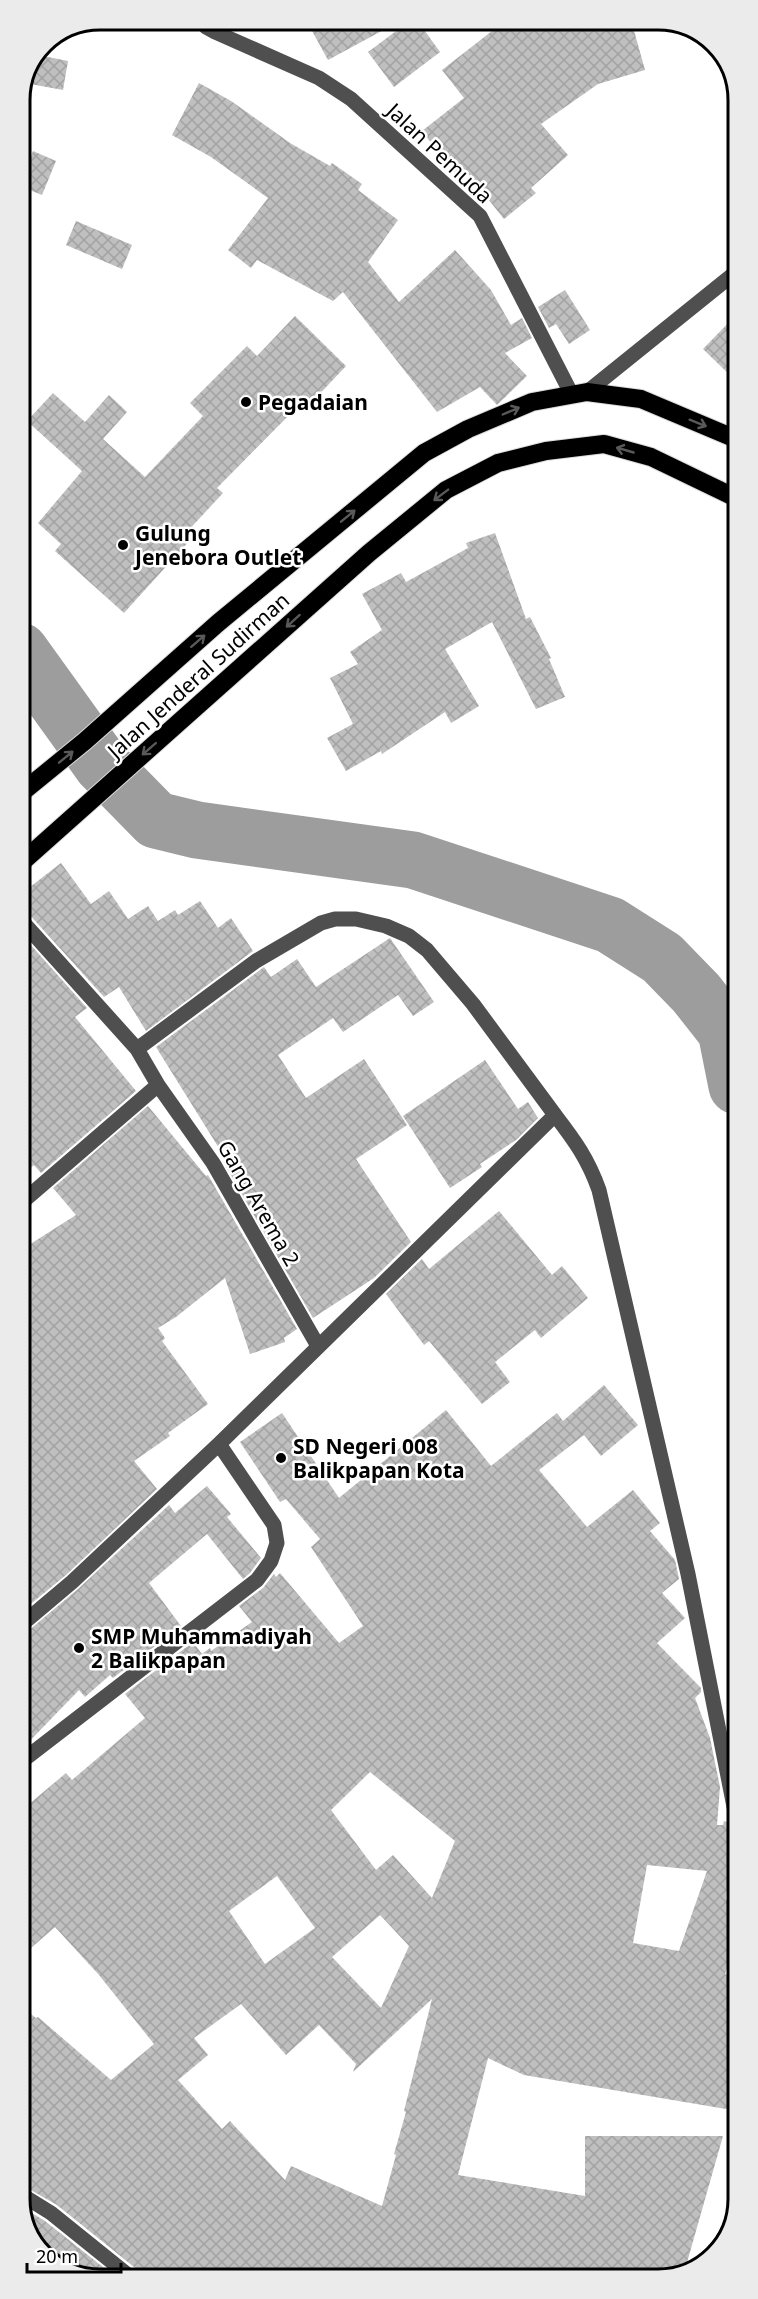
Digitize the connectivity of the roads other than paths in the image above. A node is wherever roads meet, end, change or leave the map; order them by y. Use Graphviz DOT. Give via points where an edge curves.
graph roads {
  1 [pos="210,30"];
  2 [pos="728,278"];
  3 [pos="580,393"];
  4 [pos="728,436"];
  5 [pos="728,494"];
  6 [pos="30,787"];
  7 [pos="30,855"];
  8 [pos="30,930"];
  9 [pos="137,1049"];
  10 [pos="158,1085"];
  11 [pos="555,1115"];
  12 [pos="30,1195"];
  13 [pos="318,1346"];
  14 [pos="219,1444"];
  15 [pos="30,1617"];
  16 [pos="30,1755"];
  17 [pos="728,1776"];
  18 [pos="30,2200"];
  19 [pos="121,2269"];
  1 -- 3 [label="street, Jalan Pemuda" via="319,78 351,99 480,216"];
  2 -- 3 [label="street"];
  3 -- 4 [label="highway, Jalan Jenderal Sudirman, one-way" via="641,399"];
  6 -- 3 [label="highway, Jalan Jenderal Sudirman, one-way" via="218,623 424,453 532,402"];
  5 -- 7 [label="highway, Jalan Jenderal Sudirman, one-way" via="651,458 604,444 546,451 498,463 446,490 369,553"];
  8 -- 9 [label="street, Gang Arema 2"];
  9 -- 10 [label="street, Gang Arema 2"];
  9 -- 11 [label="street" via="266,956 321,923 356,919 409,936 427,950 473,1004"];
  10 -- 12 [label="street"];
  10 -- 13 [label="street, Gang Arema 2" via="213,1163"];
  11 -- 13 [label="street"];
  11 -- 17 [label="street" via="591,1166 599,1190 688,1574"];
  13 -- 14 [label="street"];
  14 -- 15 [label="street"];
  14 -- 16 [label="street" via="274,1525 277,1543 265,1570"];
  18 -- 19 [label="street"];
}
